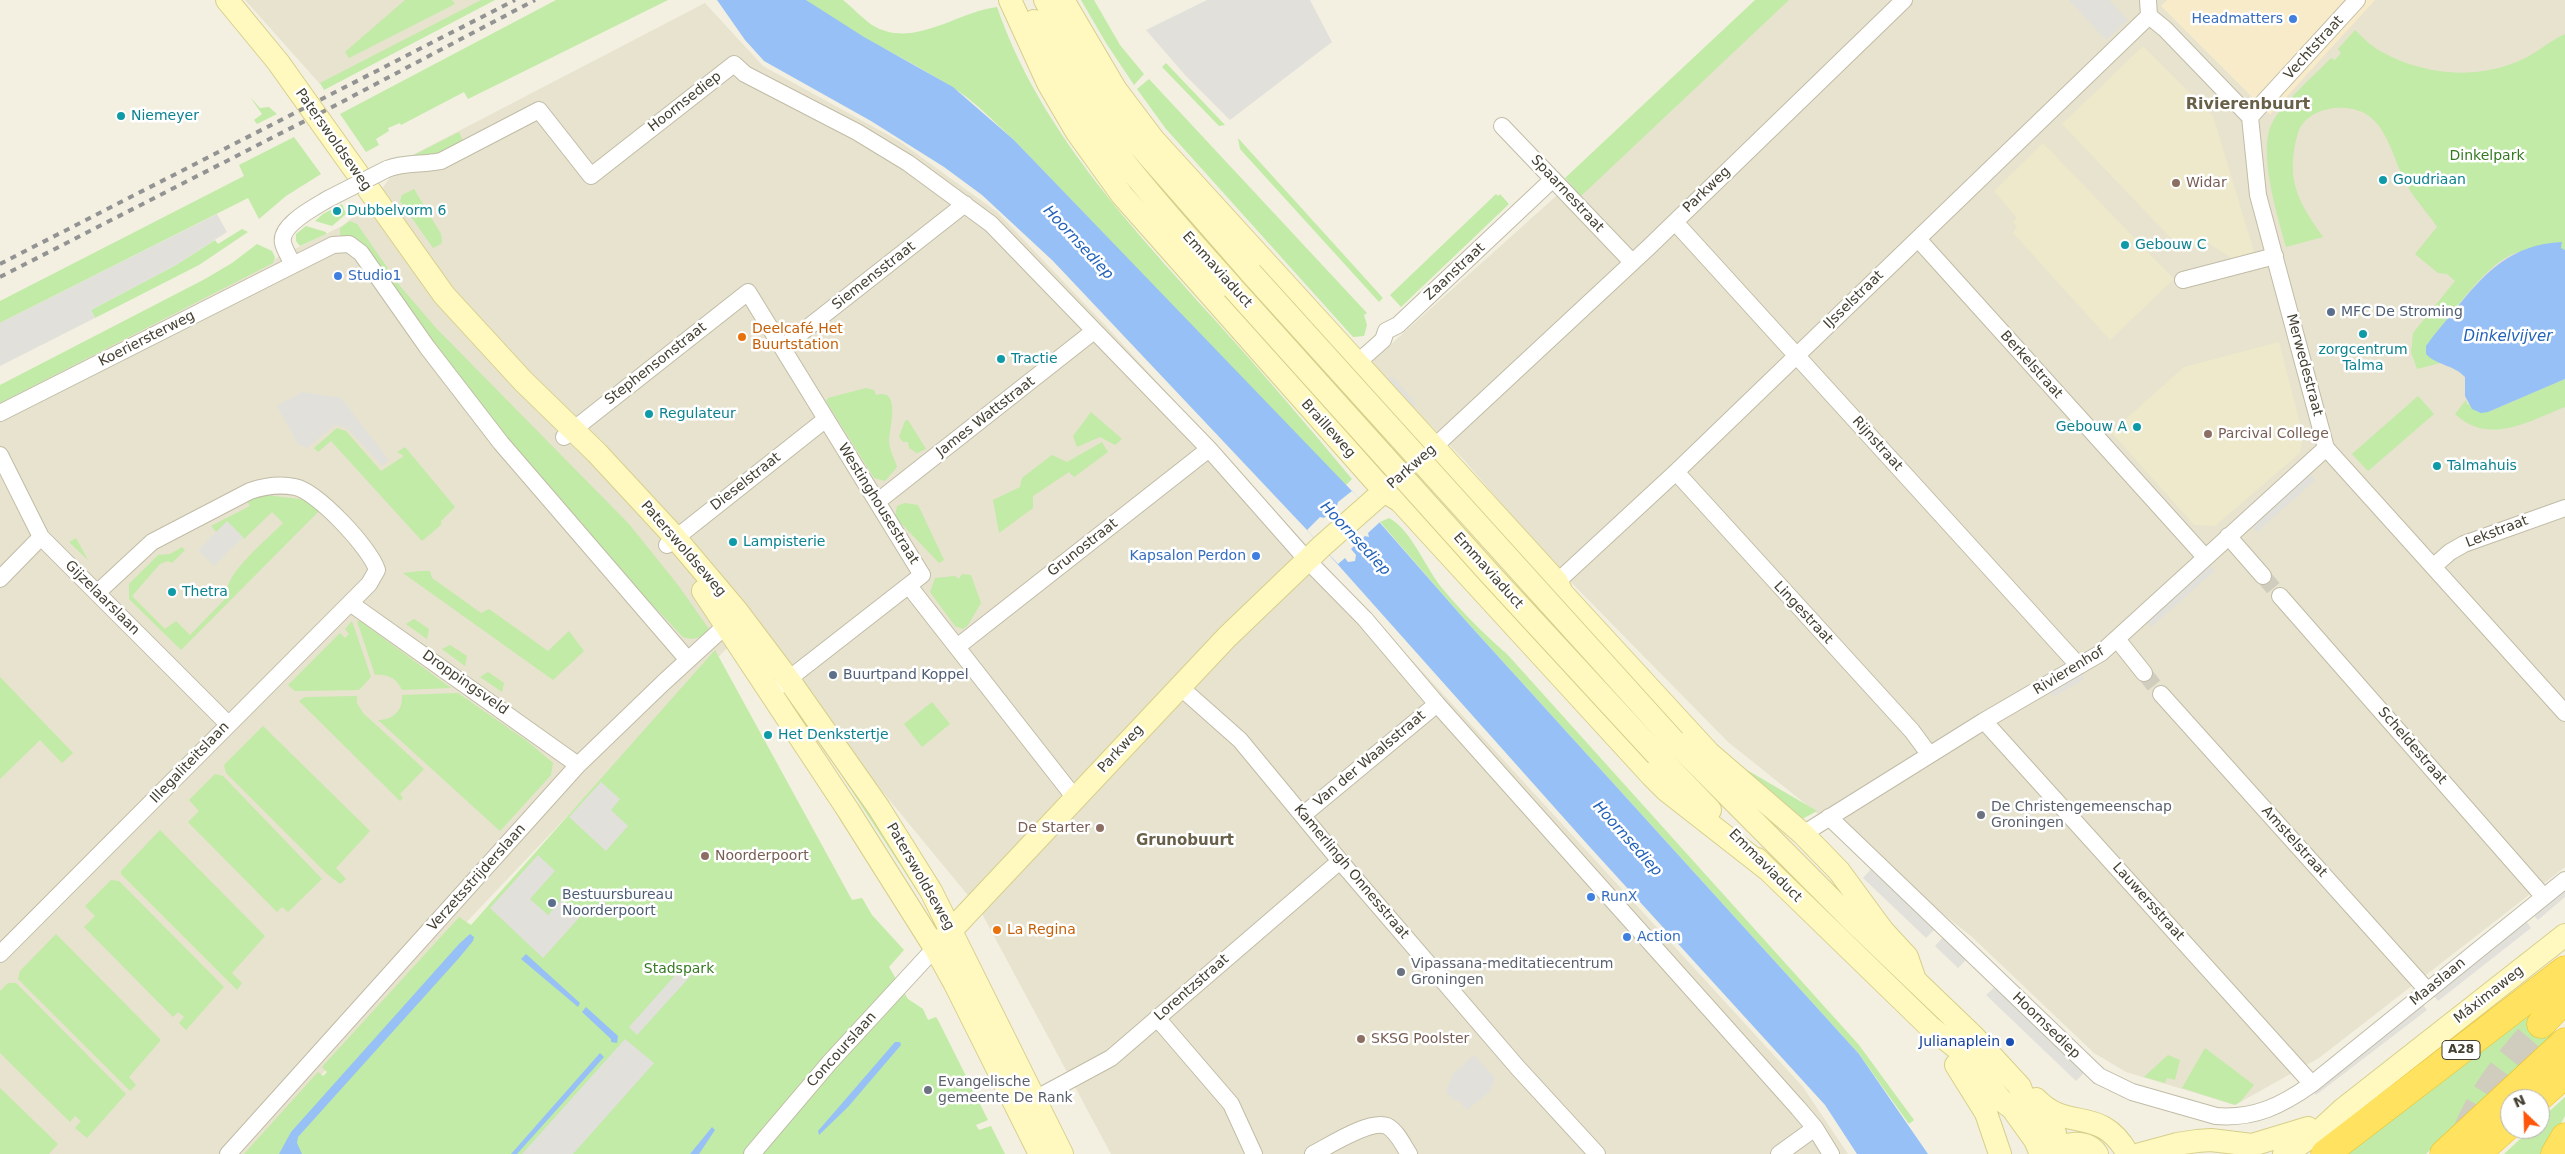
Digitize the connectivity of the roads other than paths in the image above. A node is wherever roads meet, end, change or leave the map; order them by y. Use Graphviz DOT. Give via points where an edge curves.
graph roads {
  1 [pos="214,0"];
  2 [pos="227,0"];
  3 [pos="1063,0"];
  4 [pos="1904,0"];
  5 [pos="2357,0"];
  6 [pos="1024,2"];
  7 [pos="2148,8"];
  8 [pos="2250,118"];
  9 [pos="1502,126"];
  10 [pos="1553,179"];
  11 [pos="964,204"];
  12 [pos="1675,222"];
  13 [pos="1918,239"];
  14 [pos="2275,256"];
  15 [pos="1632,262"];
  16 [pos="293,265"];
  17 [pos="2183,280"];
  18 [pos="748,292"];
  19 [pos="1094,331"];
  20 [pos="783,347"];
  21 [pos="1796,356"];
  22 [pos="1357,364"];
  23 [pos="0,414"];
  24 [pos="826,419"];
  25 [pos="569,433"];
  26 [pos="1434,447"];
  27 [pos="2326,448"];
  28 [pos="1208,449"];
  29 [pos="0,455"];
  30 [pos="1676,472"];
  31 [pos="1384,491"];
  32 [pos="876,502"];
  33 [pos="2565,508"];
  34 [pos="2228,536"];
  35 [pos="41,537"];
  36 [pos="671,541"];
  37 [pos="1314,553"];
  38 [pos="2205,557"];
  39 [pos="2434,566"];
  40 [pos="2263,576"];
  41 [pos="0,579"];
  42 [pos="1557,582"];
  43 [pos="910,586"];
  44 [pos="97,593"];
  45 [pos="2280,596"];
  46 [pos="350,603"];
  47 [pos="733,620"];
  48 [pos="2117,639"];
  49 [pos="957,647"];
  50 [pos="688,660"];
  51 [pos="2079,666"];
  52 [pos="2144,673"];
  53 [pos="780,686"];
  54 [pos="1179,686"];
  55 [pos="2161,694"];
  56 [pos="1437,704"];
  57 [pos="2565,713"];
  58 [pos="1984,721"];
  59 [pos="228,724"];
  60 [pos="1929,754"];
  61 [pos="578,765"];
  62 [pos="1075,798"];
  63 [pos="1304,815"];
  64 [pos="1829,817"];
  65 [pos="1803,834"];
  66 [pos="1340,861"];
  67 [pos="1767,869"];
  68 [pos="2565,880"];
  69 [pos="2544,897"];
  70 [pos="951,930"];
  71 [pos="2565,935"];
  72 [pos="935,948"];
  73 [pos="0,954"];
  74 [pos="2565,970"];
  75 [pos="1915,980"];
  76 [pos="2428,990"];
  77 [pos="2565,999"];
  78 [pos="1157,1018"];
  79 [pos="2540,1024"];
  80 [pos="1930,1027"];
  81 [pos="2565,1042"];
  82 [pos="2565,1074"];
  83 [pos="2312,1084"];
  84 [pos="2020,1086"];
  85 [pos="2548,1089"];
  86 [pos="1035,1100"];
  87 [pos="2342,1110"];
  88 [pos="1814,1128"];
  89 [pos="2500,1133"];
  90 [pos="2565,1137"];
  91 [pos="2224,1142"];
  92 [pos="2040,1149"];
  93 [pos="2116,1151"];
  94 [pos="228,1154"];
  95 [pos="752,1154"];
  96 [pos="1040,1154"];
  97 [pos="1062,1154"];
  98 [pos="1254,1154"];
  99 [pos="1313,1154"];
  100 [pos="1409,1154"];
  101 [pos="1597,1154"];
  102 [pos="1779,1154"];
  103 [pos="1831,1154"];
  104 [pos="2000,1154"];
  105 [pos="2140,1154"];
  106 [pos="2170,1154"];
  107 [pos="2284,1154"];
  108 [pos="2325,1154"];
  109 [pos="2444,1154"];
  110 [pos="2476,1154"];
  111 [pos="2554,1154"];
  1 -- 25 [label="main road, Paterswoldseweg" via="269,67 437,301"];
  2 -- 25 [label="main road, Paterswoldseweg" via="278,62 444,295"];
  3 -- 22 [label="main road" via="1116,90 1153,139"];
  4 -- 12 [label="street, Parkweg"];
  5 -- 8 [label="street, Vechtstraat"];
  6 -- 31 [label="main road, Brailleweg" via="1048,83 1091,153 1132,209"];
  6 -- 67 [label="main road, Emmaviaduct, bridge" via="1079,100 1110,145 1233,288 1490,574"];
  6 -- 75 [label="main road, Emmaviaduct, bridge" via="1080,64 1123,128 1250,273 1674,741"];
  7 -- 8 [label="street"];
  7 -- 13 [label="street, IJsselstraat"];
  8 -- 14 [label="street, Merwedestraat" via="2258,195"];
  9 -- 10 [label="street, Spaarnestraat"];
  10 -- 15 [label="street, Spaarnestraat"];
  10 -- 22 [label="street, Zaanstraat" via="1398,326 1386,331 1383,340"];
  11 -- 16 [label="street, Hoornsediep, bridge" via="908,163 857,132 745,74 734,64 591,176 539,110 441,161 387,169 328,199 296,220 284,233 283,244"];
  11 -- 19 [label="street, Hoornsediep" via="991,224"];
  11 -- 20 [label="street, Siemensstraat"];
  12 -- 15 [label="street, Parkweg"];
  12 -- 21 [label="street, Rijnstraat"];
  13 -- 21 [label="street, IJsselstraat"];
  13 -- 38 [label="street, Berkelstraat"];
  14 -- 17 [label="street"];
  14 -- 27 [label="street, Merwedestraat"];
  15 -- 26 [label="street, Parkweg"];
  16 -- 23 [label="street, Koeriersterweg"];
  16 -- 50 [label="street, Koeriersterweg" via="333,245 349,244 361,253 427,347 501,443"];
  18 -- 20 [label="street, Westinghousestraat"];
  18 -- 25 [label="street, Stephensonstraat"];
  19 -- 28 [label="street, Hoornsediep"];
  19 -- 32 [label="street, James Wattstraat"];
  20 -- 24 [label="street, Westinghousestraat"];
  21 -- 30 [label="street, IJsselstraat"];
  21 -- 51 [label="street, Rijnstraat"];
  22 -- 26 [label="main road"];
  24 -- 32 [label="street, Westinghousestraat"];
  24 -- 36 [label="street, Dieselstraat"];
  25 -- 36 [label="main road, Paterswoldseweg"];
  26 -- 31 [label="main road, Parkweg"];
  26 -- 42 [label="main road"];
  27 -- 34 [label="street, Rivierenhof"];
  27 -- 39 [label="street, Merwedestraat"];
  28 -- 37 [label="street, Hoornsediep"];
  28 -- 49 [label="street, Grunostraat"];
  29 -- 35 [label="street, Gijzelaarslaan"];
  30 -- 42 [label="street, IJsselstraat"];
  30 -- 60 [label="street, Lingestraat" via="1912,731"];
  31 -- 37 [label="main road, Parkweg"];
  31 -- 67 [label="main road, Brailleweg" via="1400,501 1666,790"];
  32 -- 43 [label="street, Westinghousestraat" via="922,575"];
  33 -- 39 [label="street, Lekstraat" via="2464,544"];
  34 -- 38 [label="street, Rivierenhof"];
  34 -- 40 [label="street"];
  35 -- 41 [label="street"];
  35 -- 44 [label="street, Gijzelaarslaan"];
  36 -- 47 [label="main road, Paterswoldseweg"];
  37 -- 54 [label="main road, Parkweg"];
  37 -- 56 [label="street, Hoornsediep" via="1365,620"];
  38 -- 48 [label="street, Rivierenhof"];
  39 -- 57 [label="street, Merwedestraat"];
  42 -- 65 [label="main road" via="1562,593 1710,753"];
  43 -- 49 [label="street, Westinghousestraat"];
  43 -- 53 [label="street"];
  44 -- 46 [label="street, Illegaliteitslaan" via="152,542 250,490 267,486 296,487 318,498 371,555 377,570 369,584"];
  44 -- 59 [label="street, Gijzelaarslaan"];
  45 -- 69 [label="street, Scheldestraat"];
  46 -- 59 [label="street, Illegaliteitslaan"];
  46 -- 61 [label="street, Droppingsveld"];
  47 -- 50 [label="street, Verzetsstrijderslaan"];
  47 -- 53 [label="main road, Paterswoldseweg"];
  48 -- 51 [label="street, Rivierenhof" via="2102,653"];
  48 -- 52 [label="street"];
  49 -- 62 [label="street, Westinghousestraat"];
  50 -- 61 [label="street, Verzetsstrijderslaan"];
  51 -- 58 [label="street, Rivierenhof"];
  53 -- 70 [label="main road, Paterswoldseweg" via="879,808 931,891"];
  53 -- 72 [label="main road, Paterswoldseweg"];
  54 -- 62 [label="main road, Parkweg"];
  54 -- 63 [label="street, Kamerlingh Onnesstraat" via="1240,740"];
  55 -- 76 [label="street, Amstelstraat"];
  56 -- 63 [label="street, Van der Waalsstraat"];
  56 -- 88 [label="street, Hoornsediep"];
  58 -- 60 [label="street, Rivierenhof"];
  58 -- 83 [label="street, Lauwersstraat"];
  59 -- 73 [label="street, Illegaliteitslaan"];
  60 -- 64 [label="street, Rivierenhof"];
  61 -- 94 [label="street, Verzetsstrijderslaan"];
  62 -- 70 [label="main road, Parkweg"];
  63 -- 66 [label="street, Kamerlingh Onnesstraat"];
  64 -- 65 [label="street, Rivierenhof"];
  64 -- 83 [label="street, Hoornsediep" via="2084,1062 2116,1086 2192,1110 2230,1117 2271,1109"];
  65 -- 75 [label="main road" via="1839,871 1883,931 1907,957"];
  66 -- 78 [label="street, Lorentzstraat"];
  66 -- 101 [label="street, Kamerlingh Onnesstraat" via="1518,1068"];
  67 -- 80 [label="main road, Emmaviaduct"];
  68 -- 69 [label="street, Maaslaan"];
  69 -- 76 [label="street, Maaslaan"];
  70 -- 72 [label="main road, Parkweg"];
  70 -- 86 [label="main road, Paterswoldseweg"];
  71 -- 87 [label="main road, Máximaweg"];
  72 -- 95 [label="street, Concourslaan" via="830,1062"];
  72 -- 96 [label="main road, Paterswoldseweg"];
  74 -- 108 [label="highway, A28"];
  75 -- 84 [label="main road, Emmaviaduct"];
  76 -- 83 [label="street, Maaslaan"];
  77 -- 79 [label="highway"];
  78 -- 86 [label="street, Lorentzstraat" via="1111,1058"];
  78 -- 98 [label="street" via="1231,1104"];
  80 -- 92 [label="main road, Emmaviaduct" via="1962,1052 2001,1100 2012,1108"];
  80 -- 104 [label="main road" via="1986,1113"];
  81 -- 109 [label="highway"];
  82 -- 85 [label="highway"];
  84 -- 92 [label="main road, Emmaviaduct"];
  84 -- 93 [label="main road, Emmaviaduct" via="2057,1115 2094,1122 2107,1128"];
  86 -- 97 [label="main road, Paterswoldseweg"];
  87 -- 91 [label="main road, Máximaweg" via="2306,1129 2270,1142 2252,1145"];
  87 -- 107 [label="main road, Máximaweg" via="2316,1134"];
  88 -- 102 [label="street"];
  88 -- 103 [label="street, Hoornsediep"];
  89 -- 110 [label="highway"];
  90 -- 111 [label="highway"];
  91 -- 93 [label="main road, Máximaweg" via="2218,1134 2209,1134"];
  91 -- 105 [label="main road, Máximaweg" via="2211,1140 2177,1144"];
  91 -- 106 [label="main road, Máximaweg" via="2215,1148"];
  92 -- 93 [label="main road" via="2071,1130 2088,1132"];
  99 -- 100 [label="street" via="1366,1128 1380,1125 1394,1131"];
}
